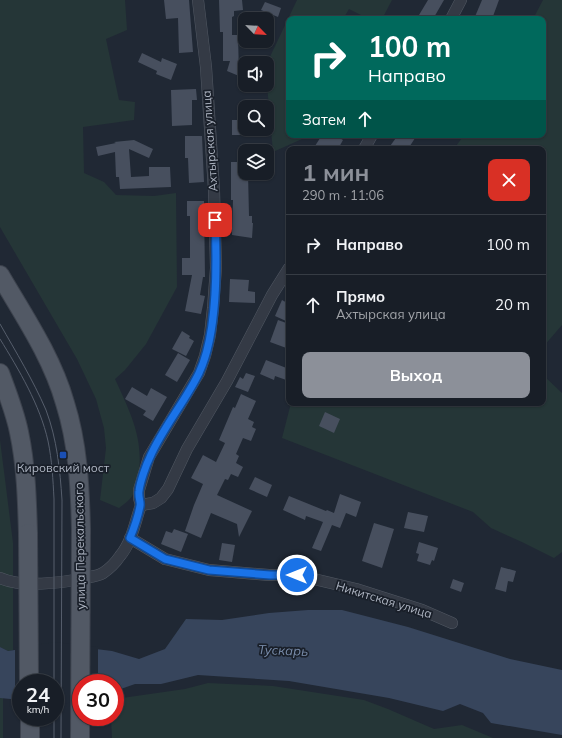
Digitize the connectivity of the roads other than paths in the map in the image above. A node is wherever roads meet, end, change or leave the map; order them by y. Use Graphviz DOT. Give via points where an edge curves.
graph roads {
  1 [pos="198,0"];
  2 [pos="461,0"];
  3 [pos="453,16"];
  4 [pos="286,273"];
  5 [pos="0,275"];
  6 [pos="0,373"];
  7 [pos="140,505"];
  8 [pos="130,538"];
  9 [pos="0,578"];
  10 [pos="452,623"];
  11 [pos="30,674"];
  12 [pos="30,726"];
  13 [pos="30,738"];
  14 [pos="80,738"];
  1 -- 7 [label="street, Ахтырская улица" via="206,67 214,190 216,268 210,335 199,373 150,457 139,490"];
  2 -- 3 [label="street"];
  4 -- 7 [label="street" via="187,449 168,489 153,503"];
  5 -- 14 [label="main road, улица Перекальского, bridge" via="36,335 56,377 73,433 79,481 81,530"];
  6 -- 11 [label="main road, bridge" via="19,432 26,480"];
  7 -- 8 [label="street, Ахтырская улица"];
  8 -- 9 [label="street, Ахтырская улица" via="121,555 101,574 66,582 42,584"];
  8 -- 10 [label="street, Никитская улица" via="165,559 209,570 297,575 356,589 422,610"];
  12 -- 13 [label="main road"];
}
